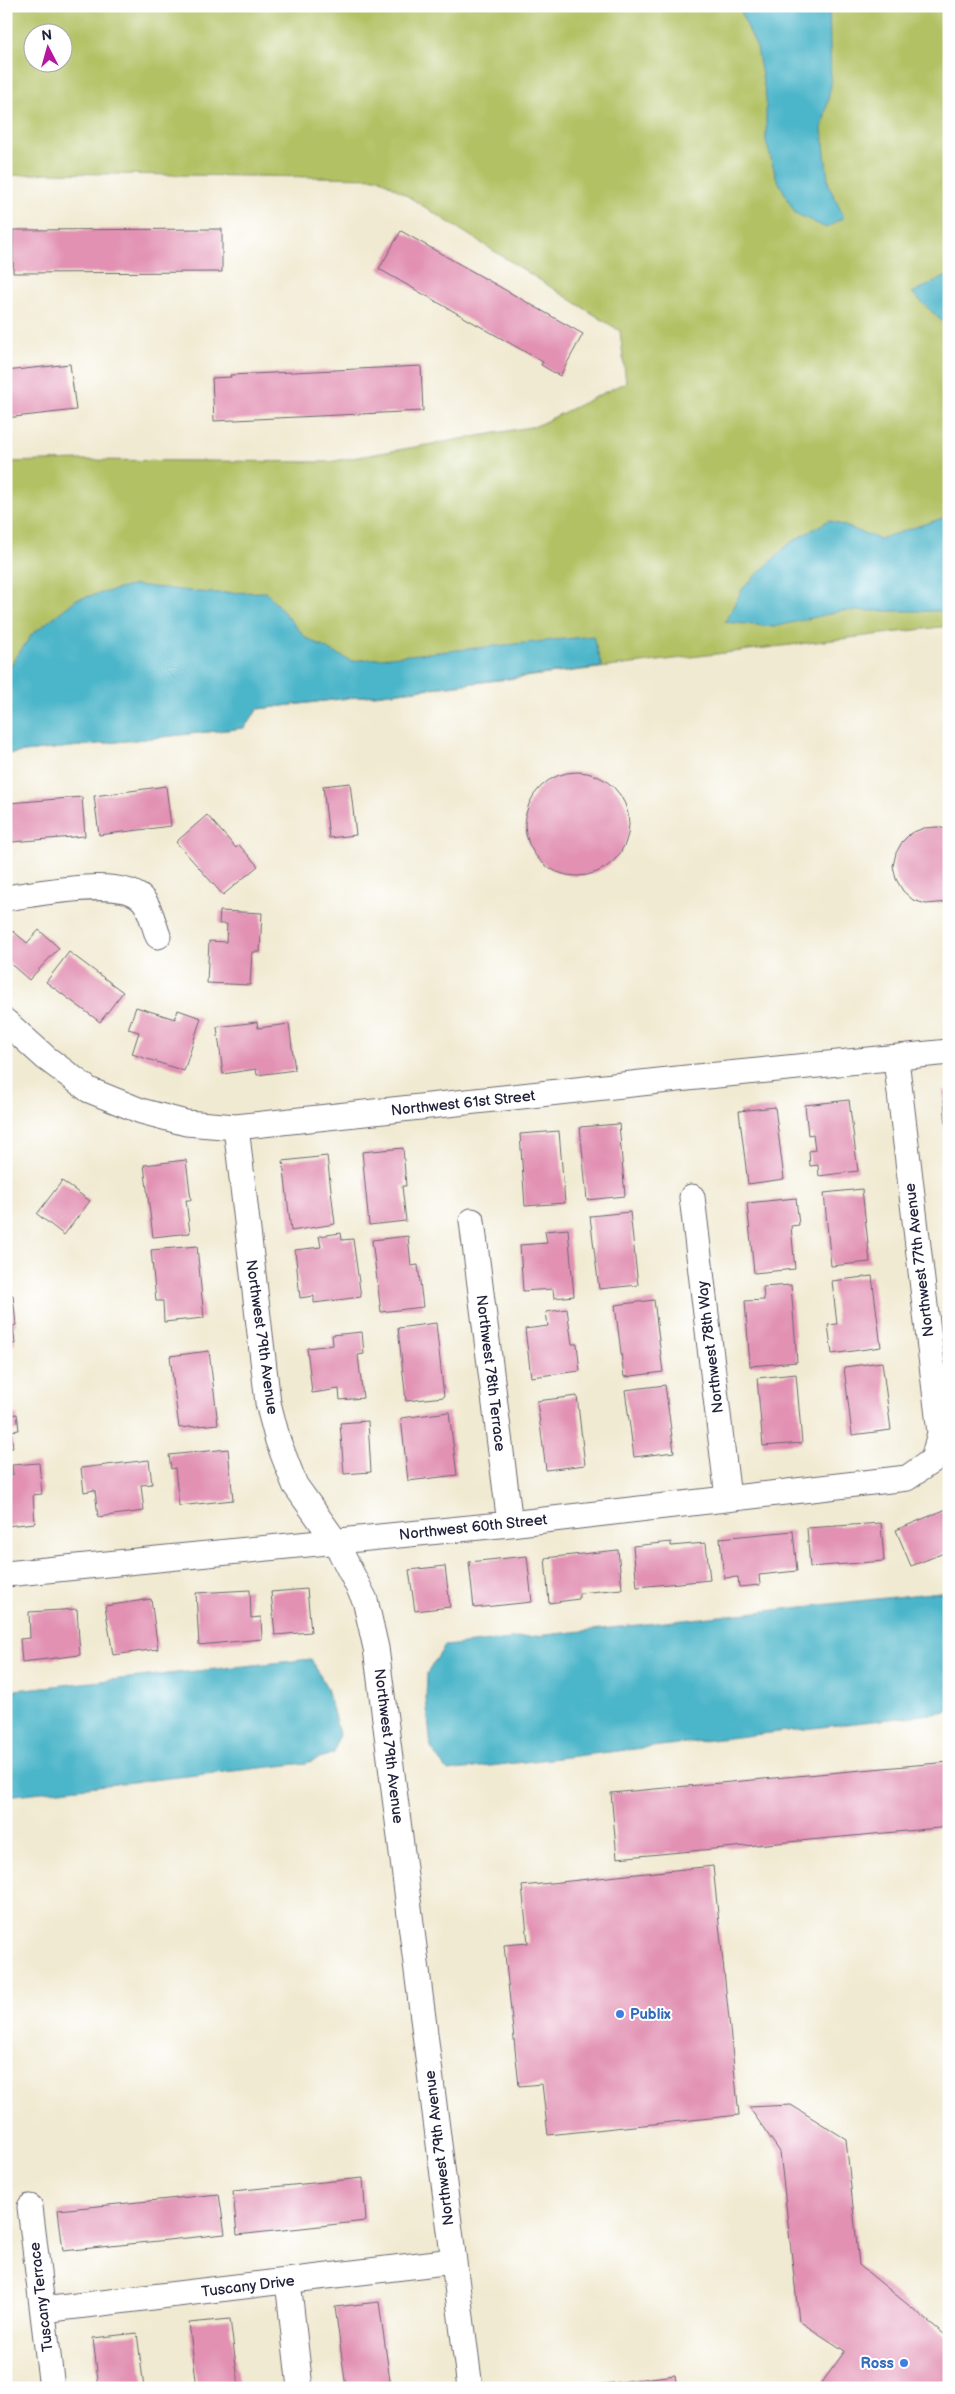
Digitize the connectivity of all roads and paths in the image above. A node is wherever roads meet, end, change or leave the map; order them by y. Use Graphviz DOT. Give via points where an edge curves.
graph roads {
  1 [pos="6,898"];
  2 [pos="158,936"];
  3 [pos="6,1022"];
  4 [pos="949,1052"];
  5 [pos="896,1059"];
  6 [pos="236,1127"];
  7 [pos="692,1196"];
  8 [pos="472,1221"];
  9 [pos="933,1460"];
  10 [pos="728,1498"];
  11 [pos="510,1524"];
  12 [pos="335,1541"];
  13 [pos="6,1574"];
  14 [pos="30,2207"];
  15 [pos="453,2261"];
  16 [pos="288,2281"];
  17 [pos="43,2310"];
  18 [pos="52,2388"];
  19 [pos="300,2388"];
  20 [pos="470,2388"];
  1 -- 2 [label="street" via="105,886 130,890 144,901"];
  3 -- 6 [label="street, Northwest 61st Street" via="89,1090 141,1111 186,1123"];
  4 -- 5 [label="street, Northwest 61st Street"];
  5 -- 6 [label="street, Northwest 61st Street"];
  5 -- 9 [label="street, Northwest 77th Avenue" via="940,1433"];
  6 -- 12 [label="street, Northwest 79th Avenue" via="268,1403 295,1485"];
  7 -- 10 [label="street, Northwest 78th Way"];
  8 -- 11 [label="street, Northwest 78th Terrace"];
  9 -- 10 [label="street, Northwest 60th Street" via="907,1478"];
  10 -- 11 [label="street, Northwest 60th Street"];
  11 -- 12 [label="street, Northwest 60th Street"];
  12 -- 13 [label="street, Northwest 60th Street"];
  12 -- 15 [label="street, Northwest 79th Avenue" via="364,1600 376,1648"];
  14 -- 17 [label="street, Tuscany Terrace"];
  15 -- 16 [label="street, Tuscany Drive"];
  15 -- 20 [label="street, Northwest 79th Avenue"];
  16 -- 17 [label="street, Tuscany Drive"];
  16 -- 19 [label="street"];
  17 -- 18 [label="street, Tuscany Terrace"];
}
